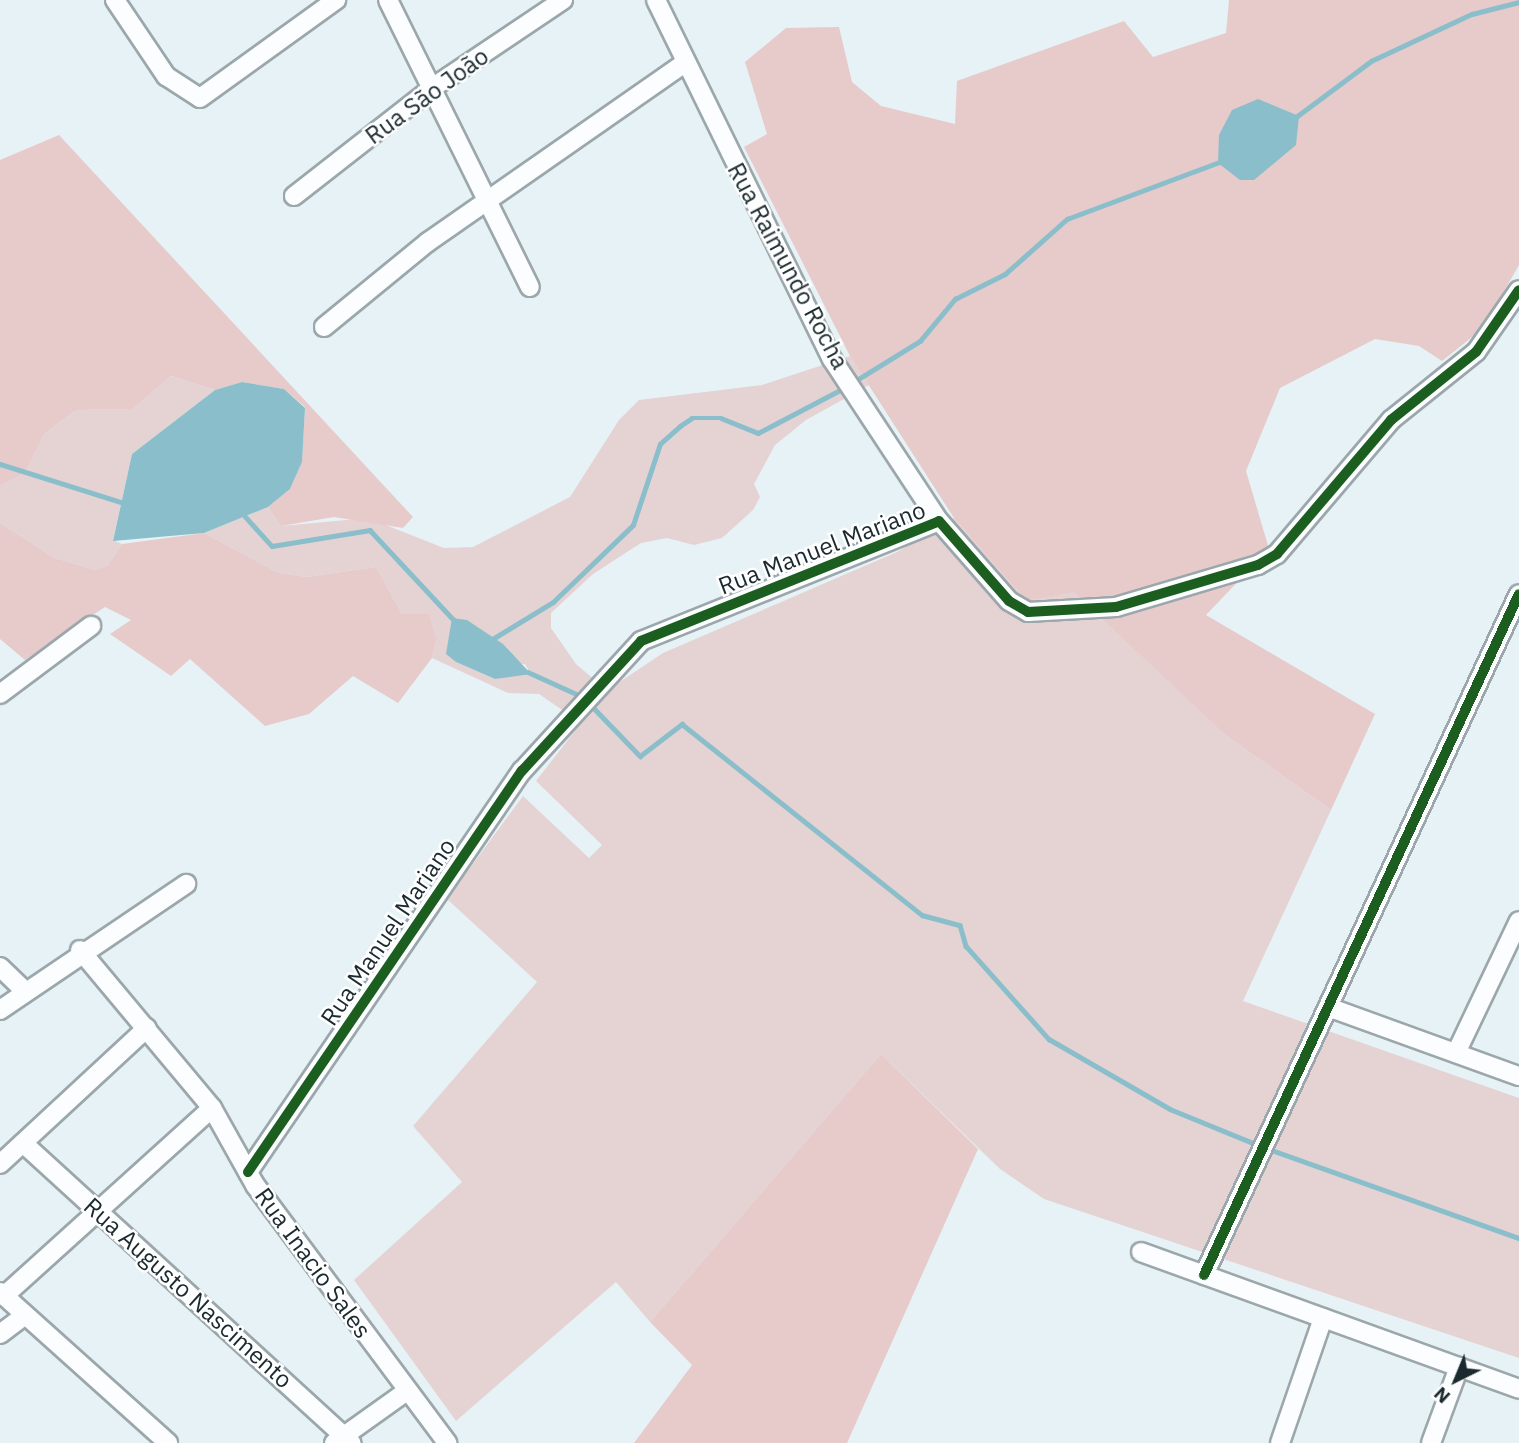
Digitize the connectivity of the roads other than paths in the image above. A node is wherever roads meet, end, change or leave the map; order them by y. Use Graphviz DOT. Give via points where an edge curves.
graph roads {
  1 [pos="115,0"];
  2 [pos="337,0"];
  3 [pos="388,0"];
  4 [pos="563,0"];
  5 [pos="657,0"];
  6 [pos="685,63"];
  7 [pos="432,88"];
  8 [pos="294,196"];
  9 [pos="486,201"];
  10 [pos="530,287"];
  11 [pos="1519,290"];
  12 [pos="324,327"];
  13 [pos="939,522"];
  14 [pos="1519,594"];
  15 [pos="91,626"];
  16 [pos="0,694"];
  17 [pos="186,884"];
  18 [pos="1519,921"];
  19 [pos="80,950"];
  20 [pos="0,967"];
  21 [pos="25,991"];
  22 [pos="1328,1007"];
  23 [pos="0,1010"];
  24 [pos="147,1028"];
  25 [pos="1457,1053"];
  26 [pos="1519,1076"];
  27 [pos="212,1108"];
  28 [pos="23,1143"];
  29 [pos="0,1164"];
  30 [pos="248,1172"];
  31 [pos="99,1210"];
  32 [pos="1141,1252"];
  33 [pos="1204,1275"];
  34 [pos="2,1294"];
  35 [pos="25,1315"];
  36 [pos="1323,1318"];
  37 [pos="0,1334"];
  38 [pos="1459,1367"];
  39 [pos="1519,1389"];
  40 [pos="407,1391"];
  41 [pos="343,1441"];
  42 [pos="167,1443"];
  43 [pos="447,1443"];
  44 [pos="1280,1443"];
  45 [pos="1432,1443"];
  1 -- 2 [label="street" via="166,76 200,98"];
  3 -- 7 [label="street"];
  4 -- 7 [label="street, Rua São João"];
  5 -- 6 [label="street, Rua Raimundo Rocha"];
  6 -- 9 [label="street"];
  6 -- 13 [label="street, Rua Raimundo Rocha" via="832,359"];
  7 -- 8 [label="street, Rua São João"];
  7 -- 9 [label="street"];
  9 -- 10 [label="street"];
  9 -- 12 [label="street"];
  11 -- 13 [label="street, Rua Manuel Mariano" via="1476,352 1391,420 1278,554 1258,565 1116,607 1028,612 1009,601"];
  13 -- 30 [label="street, Rua Manuel Mariano" via="640,641 522,771"];
  14 -- 22 [label="street"];
  15 -- 16 [label="street"];
  17 -- 19 [label="street"];
  18 -- 25 [label="street"];
  19 -- 21 [label="street"];
  19 -- 24 [label="street, Rua Inacio Sales"];
  20 -- 21 [label="street"];
  21 -- 23 [label="street"];
  22 -- 25 [label="street"];
  22 -- 33 [label="street"];
  24 -- 27 [label="street, Rua Inacio Sales"];
  24 -- 28 [label="street"];
  25 -- 26 [label="street"];
  27 -- 30 [label="street, Rua Inacio Sales"];
  27 -- 31 [label="street"];
  28 -- 29 [label="street"];
  28 -- 31 [label="street, Rua Augusto Nascimento"];
  30 -- 40 [label="street, Rua Inacio Sales"];
  31 -- 34 [label="street"];
  31 -- 41 [label="street, Rua Augusto Nascimento"];
  32 -- 33 [label="street"];
  33 -- 36 [label="street"];
  34 -- 35 [label="street"];
  35 -- 37 [label="street"];
  35 -- 42 [label="street"];
  36 -- 38 [label="street"];
  36 -- 44 [label="street"];
  38 -- 39 [label="street"];
  38 -- 45 [label="street"];
  40 -- 41 [label="street"];
  40 -- 43 [label="street, Rua Inacio Sales"];
}
